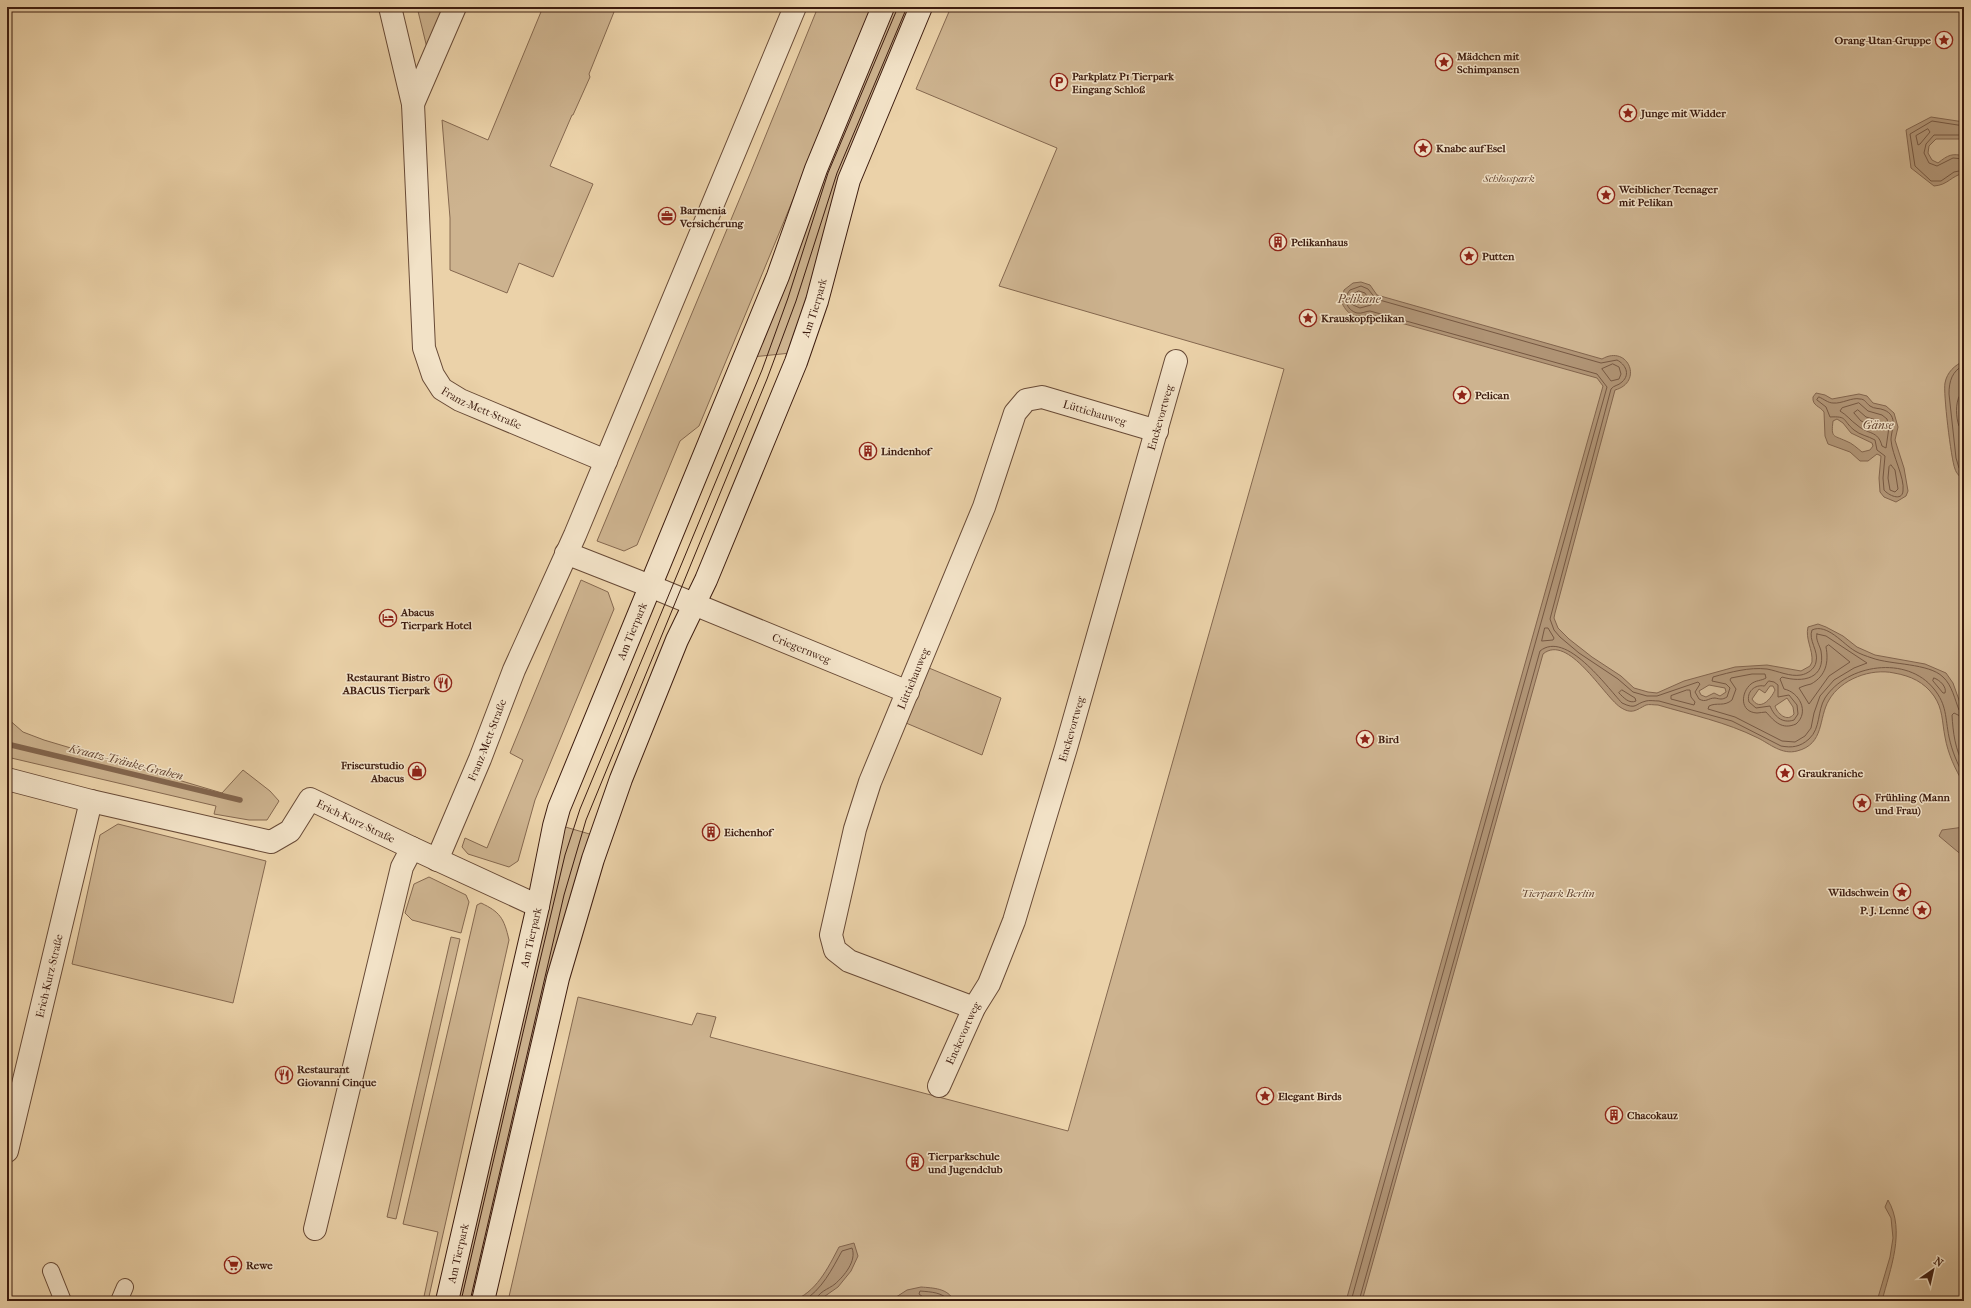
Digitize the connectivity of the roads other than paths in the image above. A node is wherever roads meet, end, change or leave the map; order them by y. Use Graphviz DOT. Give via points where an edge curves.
graph roads {
  1 [pos="390,7"];
  2 [pos="455,7"];
  3 [pos="795,7"];
  4 [pos="883,7"];
  5 [pos="921,7"];
  6 [pos="413,104"];
  7 [pos="1176,362"];
  8 [pos="1157,431"];
  9 [pos="606,460"];
  10 [pos="566,554"];
  11 [pos="650,586"];
  12 [pos="695,605"];
  13 [pos="908,692"];
  14 [pos="7,779"];
  15 [pos="91,801"];
  16 [pos="412,848"];
  17 [pos="437,860"];
  18 [pos="538,906"];
  19 [pos="974,1008"];
  20 [pos="939,1086"];
  21 [pos="7,1151"];
  22 [pos="315,1228"];
  23 [pos="51,1271"];
  24 [pos="63,1301"];
  25 [pos="447,1301"];
  26 [pos="483,1301"];
  1 -- 6 [label="street, Franz-Mett-Straße"];
  2 -- 6 [label="street, Franz-Mett-Straße"];
  3 -- 9 [label="street"];
  4 -- 11 [label="street, Am Tierpark" via="816,169 778,276"];
  5 -- 12 [label="street, Am Tierpark" via="849,180 805,338"];
  6 -- 9 [label="street, Franz-Mett-Straße" via="424,348 433,375 442,389 460,400"];
  7 -- 8 [label="street, Enckevortweg"];
  8 -- 13 [label="street, Lüttichauweg" via="1042,397 1026,400 1015,413 984,507"];
  8 -- 19 [label="street, Enckevortweg" via="1014,921 989,984"];
  9 -- 10 [label="street, Franz-Mett-Straße"];
  10 -- 11 [label="street"];
  10 -- 17 [label="street, Franz-Mett-Straße" via="514,670"];
  11 -- 12 [label="street"];
  11 -- 18 [label="street, Am Tierpark" via="559,808"];
  12 -- 13 [label="street, Criegernweg"];
  12 -- 26 [label="street, Am Tierpark" via="621,779 572,924"];
  13 -- 19 [label="street, Lüttichauweg" via="870,782 855,829 831,935 835,950 849,962"];
  14 -- 15 [label="street, Erich-Kurz-Straße"];
  15 -- 16 [label="street, Erich-Kurz-Straße" via="272,842 290,832 310,799"];
  15 -- 21 [label="street, Erich-Kurz-Straße"];
  16 -- 17 [label="street, Erich-Kurz-Straße"];
  16 -- 22 [label="street" via="402,867"];
  17 -- 18 [label="street, Erich-Kurz-Straße"];
  18 -- 25 [label="street, Am Tierpark"];
  19 -- 20 [label="street, Enckevortweg"];
  23 -- 24 [label="street"];
}
